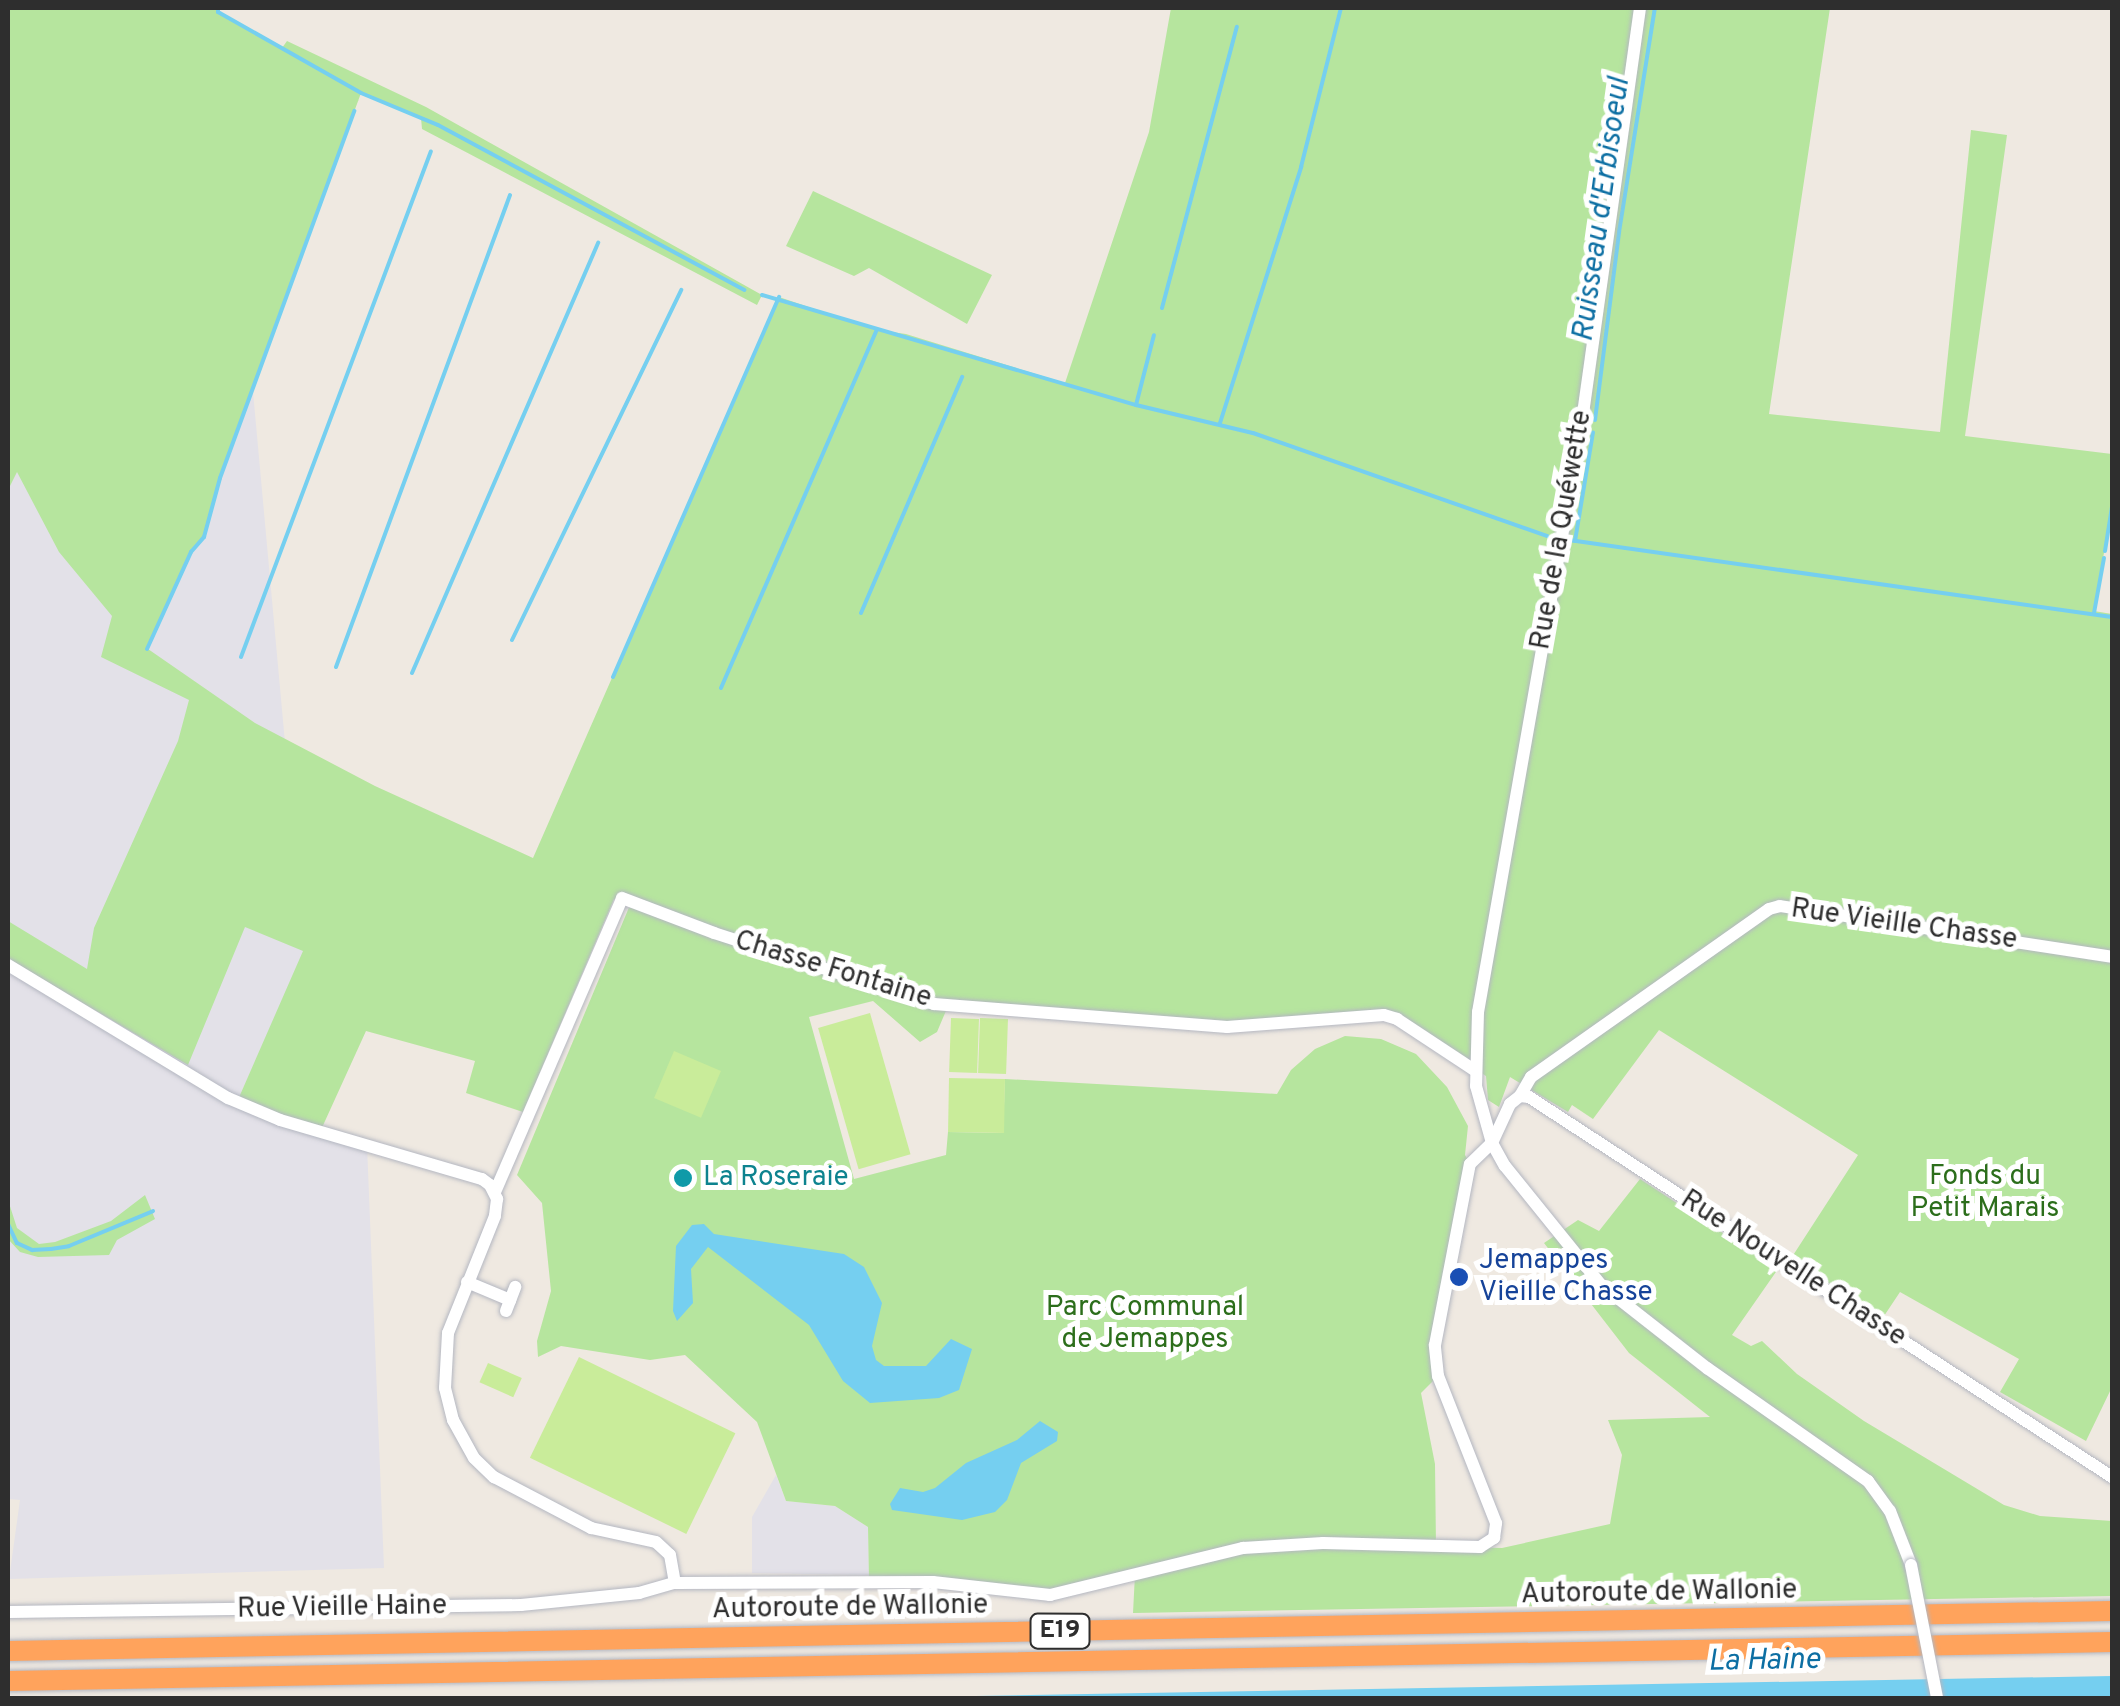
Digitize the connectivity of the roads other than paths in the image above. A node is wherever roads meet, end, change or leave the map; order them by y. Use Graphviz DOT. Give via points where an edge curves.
graph roads {
  1 [pos="1640,8"];
  2 [pos="2112,957"];
  3 [pos="8,965"];
  4 [pos="1474,1070"];
  5 [pos="1520,1096"];
  6 [pos="1492,1143"];
  7 [pos="495,1192"];
  8 [pos="467,1282"];
  9 [pos="510,1300"];
  10 [pos="2112,1477"];
  11 [pos="675,1583"];
  12 [pos="8,1612"];
  13 [pos="2112,1612"];
  14 [pos="2112,1642"];
  15 [pos="8,1652"];
  16 [pos="8,1681"];
  17 [pos="1937,1698"];
  1 -- 4 [label="street, Rue de la Quéwette" via="1582,423"];
  2 -- 5 [label="street, Rue Vieille Chasse" via="1811,907 1769,908 1531,1076"];
  3 -- 7 [label="street" via="228,1098 280,1120 482,1179"];
  4 -- 6 [label="street, Rue de la Quéwette"];
  4 -- 7 [label="street, Chasse Fontaine" via="1384,1015 1227,1026 934,1004 622,898"];
  5 -- 6 [label="street"];
  5 -- 10 [label="street, Rue Nouvelle Chasse" via="1530,1096"];
  6 -- 11 [label="street, Rue Vieille Haine" via="1470,1164 1435,1358 1496,1523 1494,1538 1480,1547 1243,1548 1050,1595 932,1582"];
  6 -- 17 [label="street, Rue de la Quéwette, bridge" via="1530,1201 1601,1285 1868,1480 1901,1532 1912,1565"];
  7 -- 8 [label="street" via="495,1216"];
  8 -- 9 [label="street"];
  8 -- 11 [label="street" via="448,1332 445,1388 474,1458 494,1478 580,1523 656,1542 670,1556"];
  11 -- 12 [label="street, Rue Vieille Haine" via="522,1605"];
  13 -- 15 [label="highway, Autoroute de Wallonie / E19"];
  14 -- 16 [label="highway, Autoroute de Wallonie / E19"];
}
